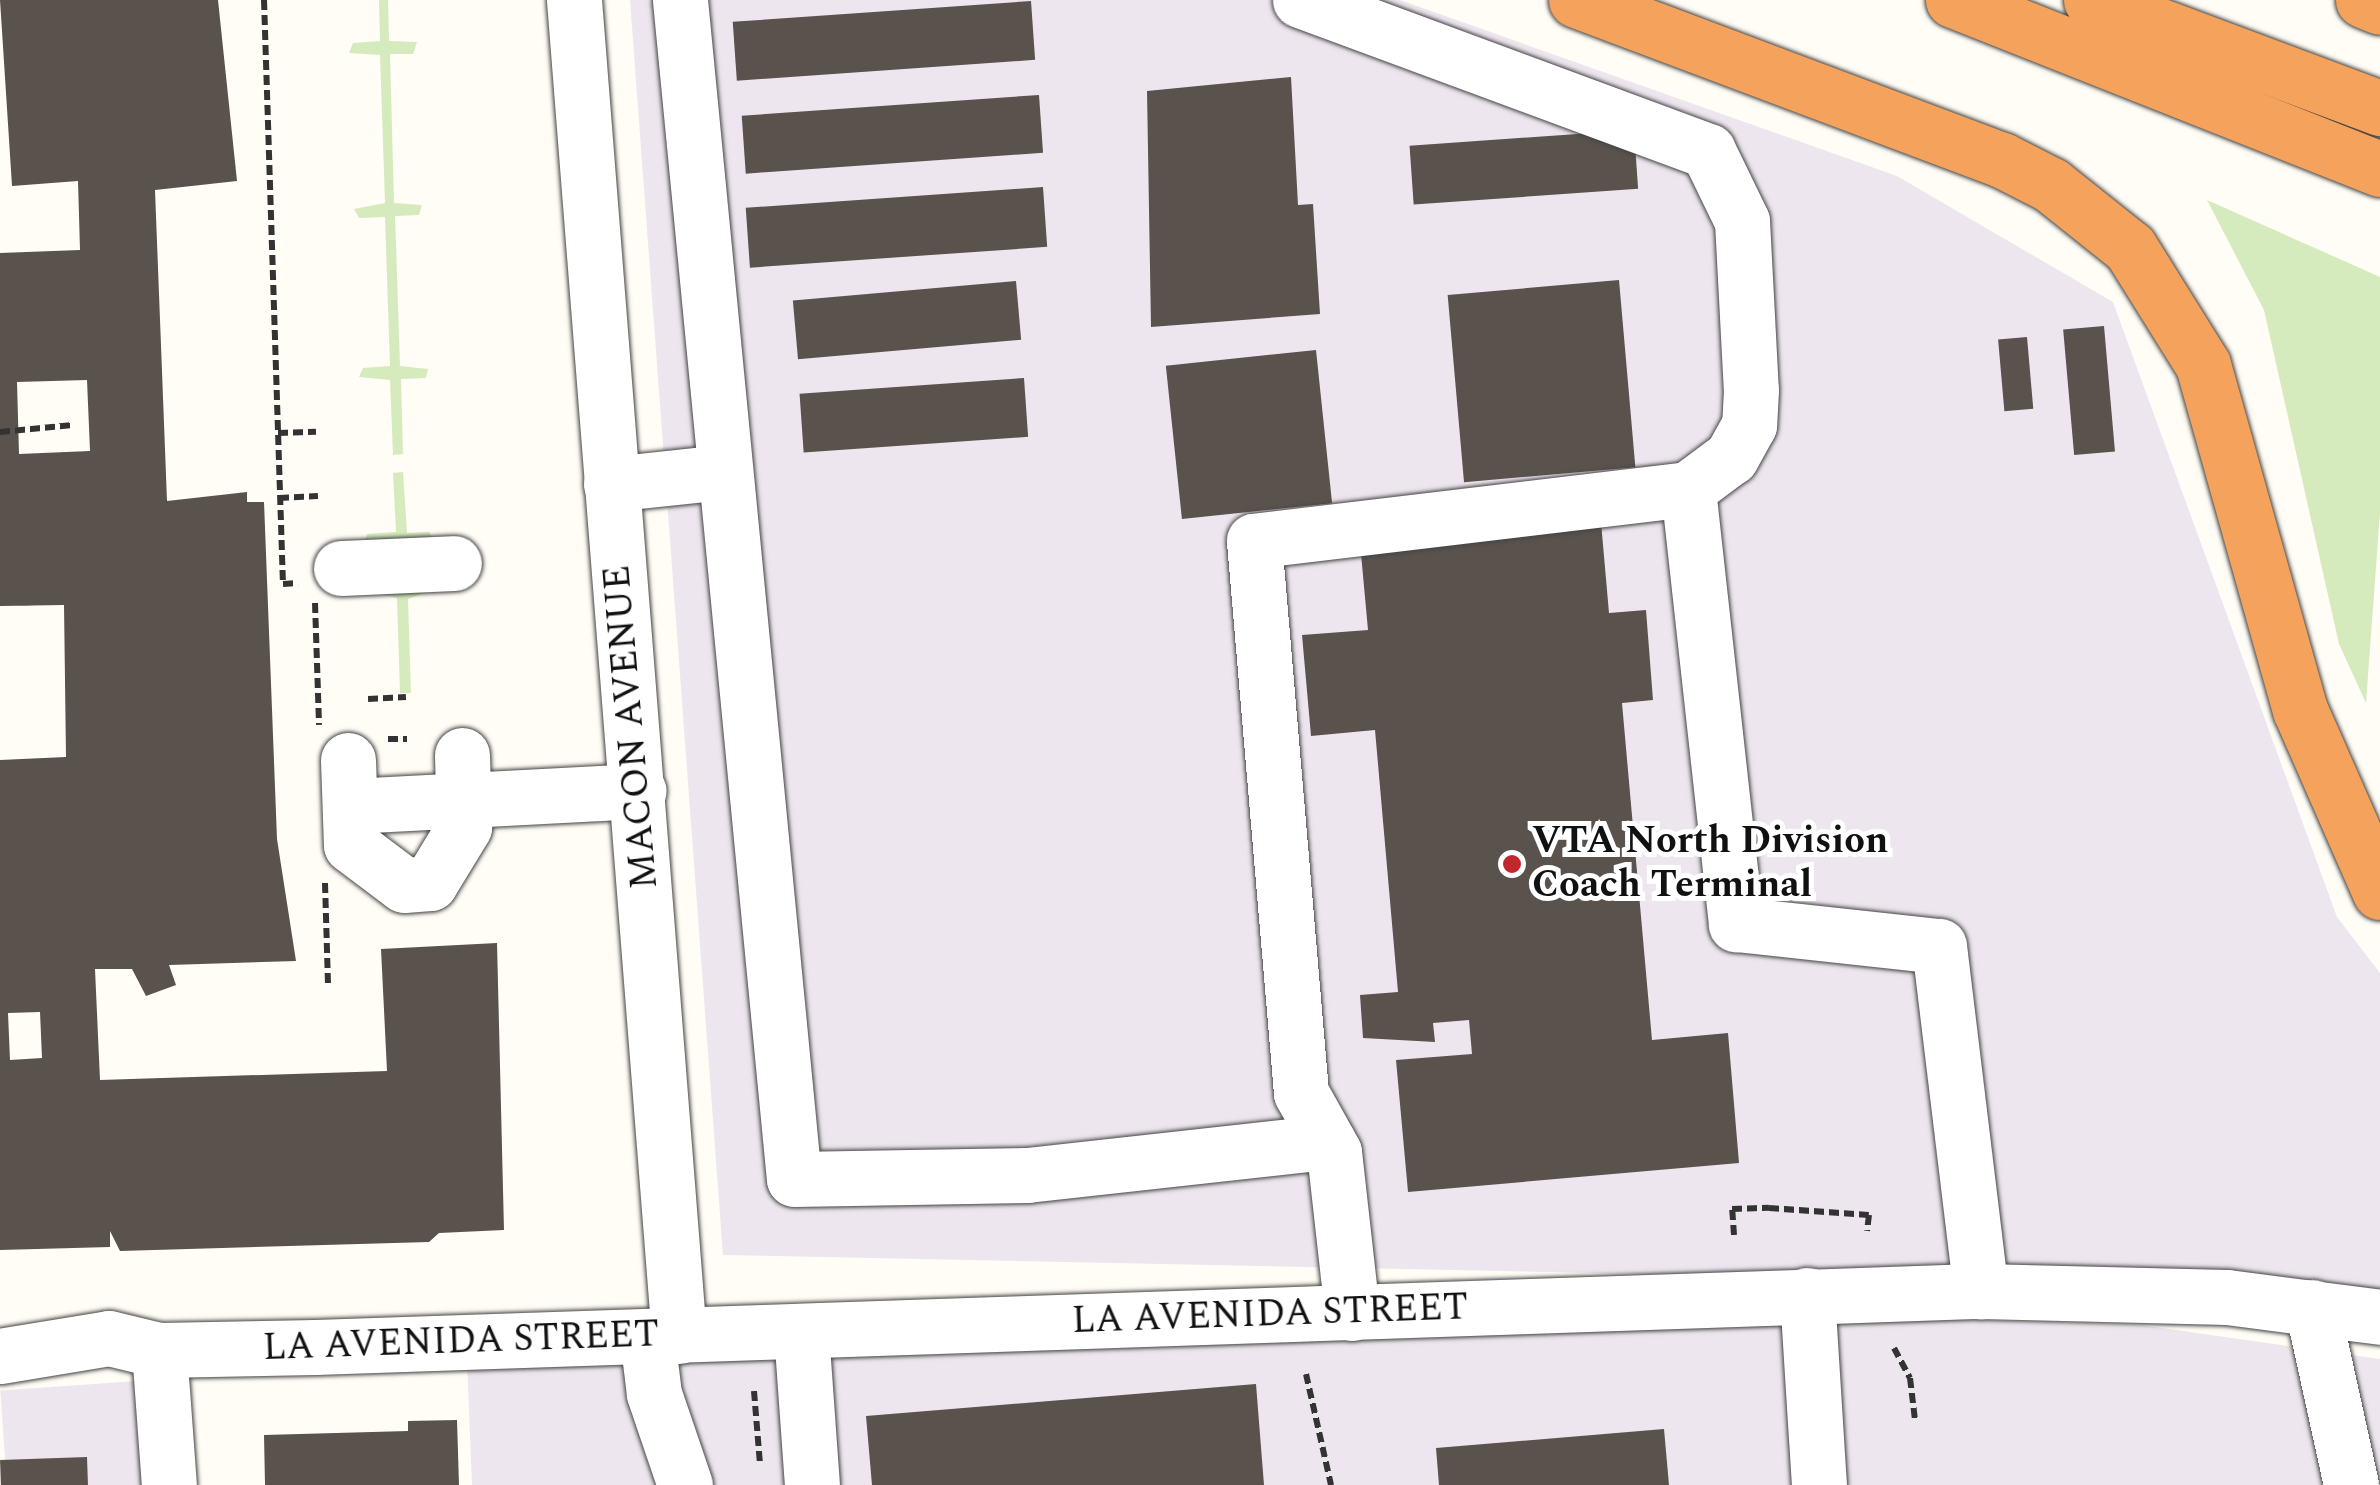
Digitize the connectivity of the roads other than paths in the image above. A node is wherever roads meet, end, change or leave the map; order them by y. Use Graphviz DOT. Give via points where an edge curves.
graph roads {
  1 [pos="574,0"];
  2 [pos="680,0"];
  3 [pos="1300,0"];
  4 [pos="1576,0"];
  5 [pos="1953,0"];
  6 [pos="2091,0"];
  7 [pos="2147,0"];
  8 [pos="2364,0"];
  9 [pos="2380,6"];
  10 [pos="2246,60"];
  11 [pos="2380,108"];
  12 [pos="2380,169"];
  13 [pos="724,472"];
  14 [pos="611,484"];
  15 [pos="1688,489"];
  16 [pos="454,563"];
  17 [pos="342,568"];
  18 [pos="462,778"];
  19 [pos="639,791"];
  20 [pos="2380,892"];
  21 [pos="1328,1142"];
  22 [pos="1981,1291"];
  23 [pos="1807,1295"];
  24 [pos="2312,1307"];
  25 [pos="1352,1313"];
  26 [pos="2380,1317"];
  27 [pos="801,1332"];
  28 [pos="663,1336"];
  29 [pos="160,1350"];
  30 [pos="20,1355"];
  31 [pos="169,1485"];
  32 [pos="685,1485"];
  33 [pos="812,1485"];
  34 [pos="1819,1485"];
  35 [pos="2352,1485"];
  1 -- 14 [label="street, MACON AVENUE"];
  2 -- 13 [label="street"];
  3 -- 15 [label="street" via="1708,152 1742,221 1749,425 1731,458"];
  4 -- 20 [label="highway" via="2002,160 2052,185 2130,248 2203,364 2300,710"];
  5 -- 12 [label="highway"];
  6 -- 10 [label="highway"];
  7 -- 10 [label="highway" via="2218,30"];
  8 -- 9 [label="highway"];
  10 -- 11 [label="highway"];
  13 -- 14 [label="street"];
  13 -- 21 [label="street" via="794,1179 1028,1175"];
  14 -- 19 [label="street, MACON AVENUE"];
  15 -- 21 [label="street" via="1254,541 1301,1094"];
  15 -- 22 [label="street" via="1736,924 1939,946"];
  16 -- 17 [label="street"];
  18 -- 18 [label="street" via="339,771 352,846 404,886 430,883 464,827"];
  18 -- 19 [label="street"];
  19 -- 28 [label="street, MACON AVENUE"];
  21 -- 25 [label="street" via="1345,1206"];
  22 -- 23 [label="street, LA AVENIDA STREET"];
  22 -- 24 [label="street, LA AVENIDA STREET"];
  23 -- 25 [label="street, LA AVENIDA STREET"];
  23 -- 34 [label="street"];
  24 -- 26 [label="street, LA AVENIDA STREET"];
  24 -- 35 [label="street"];
  25 -- 27 [label="street, LA AVENIDA STREET"];
  27 -- 28 [label="street, LA AVENIDA STREET"];
  27 -- 33 [label="street"];
  28 -- 29 [label="street, LA AVENIDA STREET"];
  28 -- 32 [label="street, MACON AVENUE" via="654,1394"];
  29 -- 30 [label="street, LA AVENIDA STREET" via="82,1339"];
  29 -- 31 [label="street"];
}
